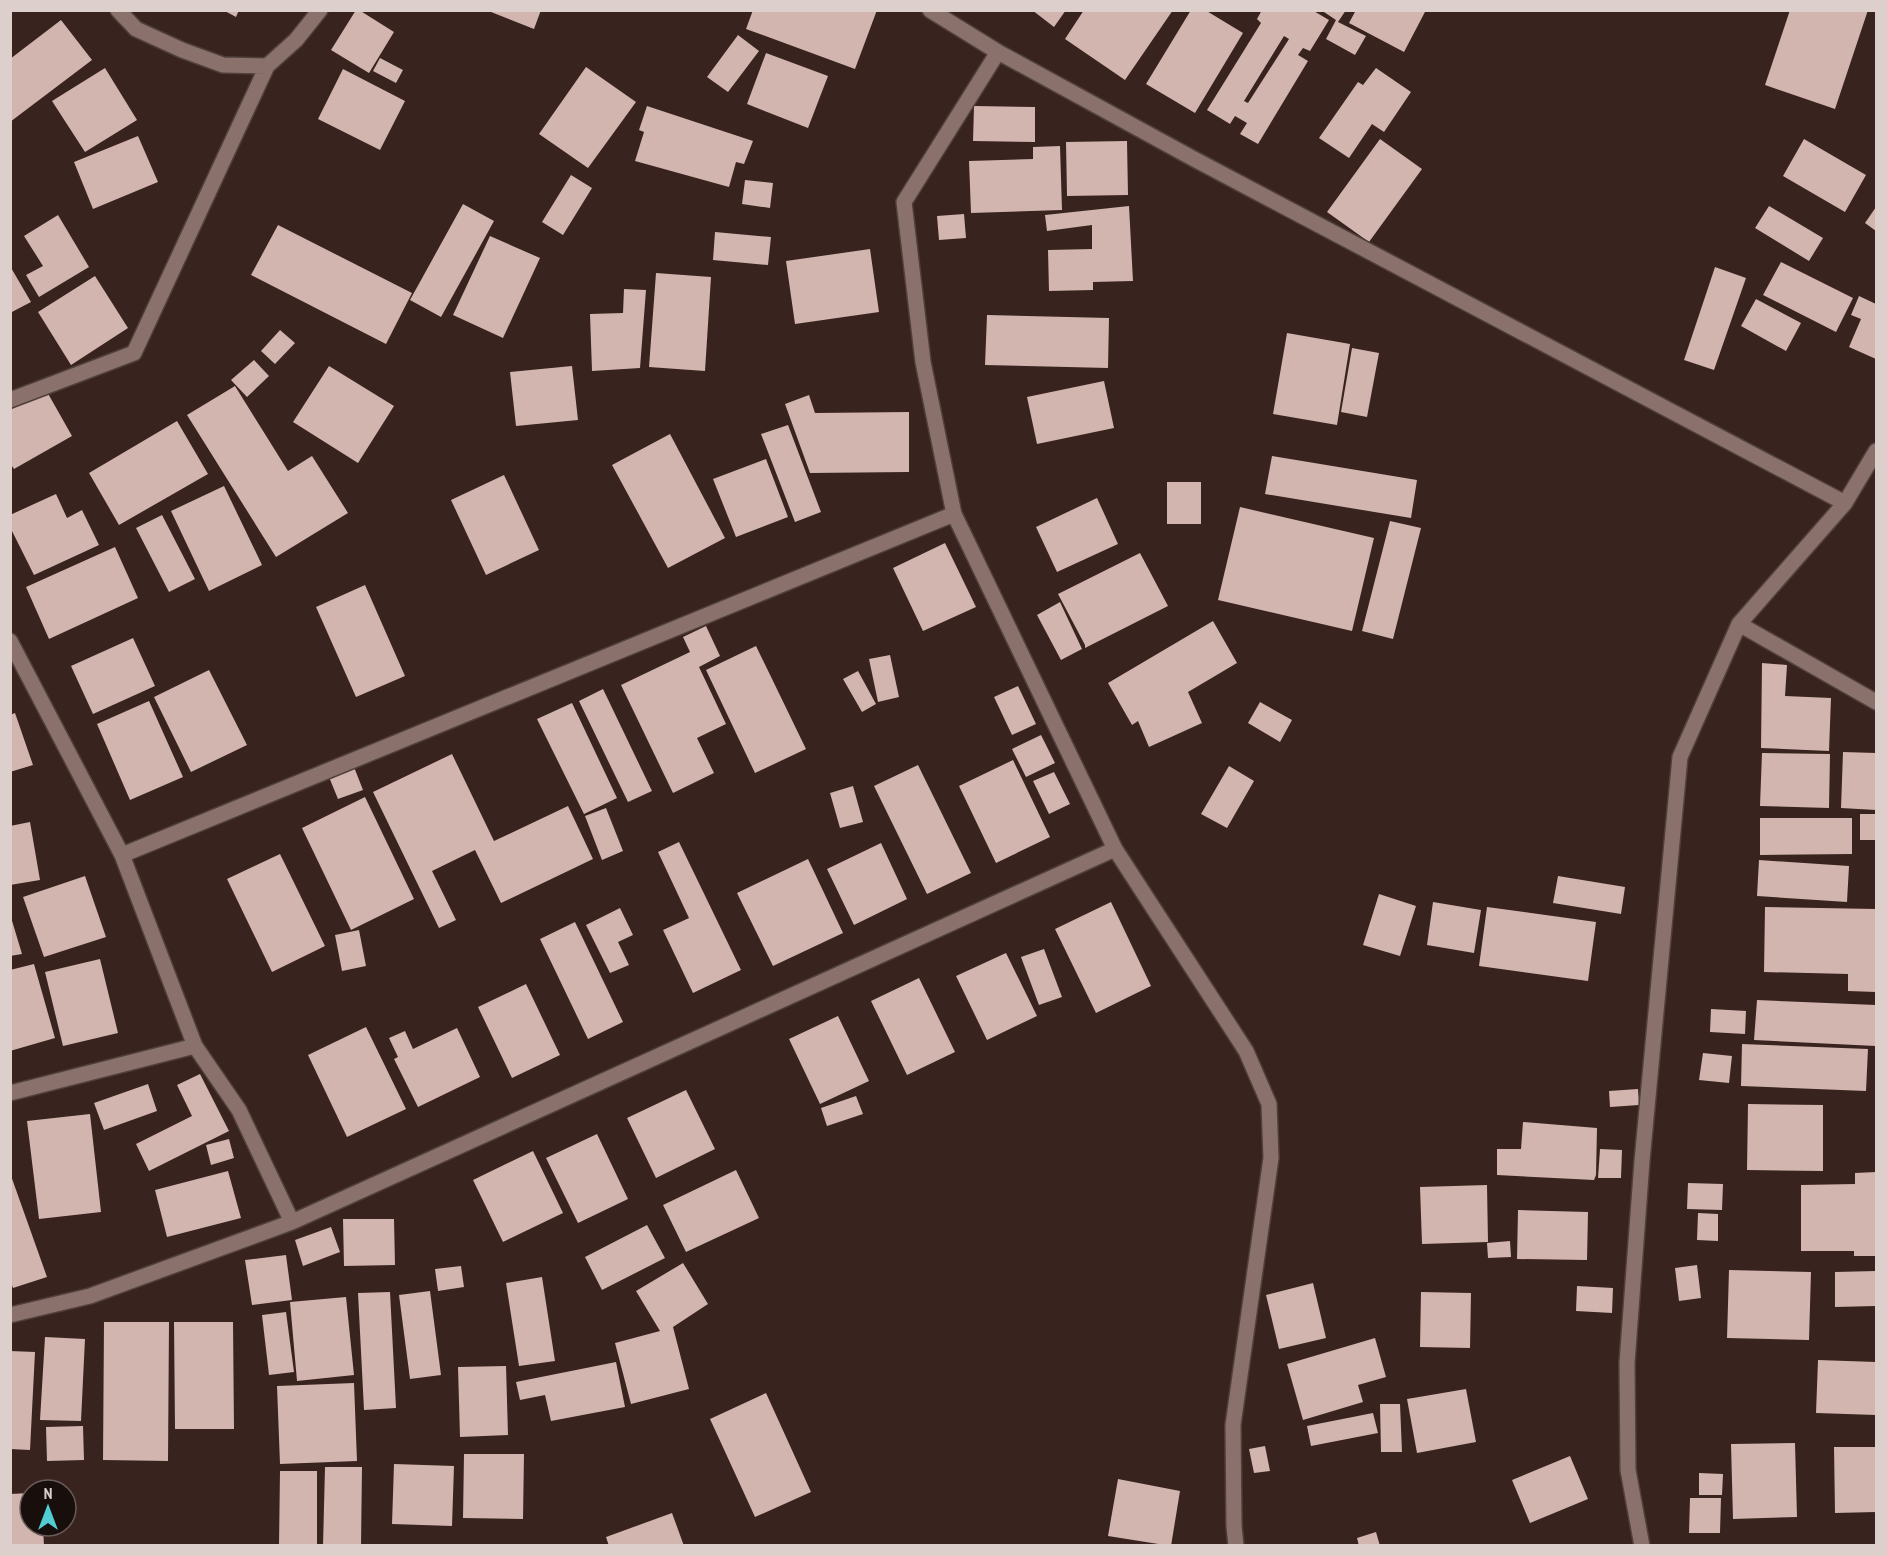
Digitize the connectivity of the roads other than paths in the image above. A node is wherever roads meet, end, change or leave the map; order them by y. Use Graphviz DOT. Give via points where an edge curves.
graph roads {
  1 [pos="118,10"];
  2 [pos="320,10"];
  3 [pos="930,10"];
  4 [pos="998,52"];
  5 [pos="267,66"];
  6 [pos="10,400"];
  7 [pos="1876,451"];
  8 [pos="1845,503"];
  9 [pos="954,514"];
  10 [pos="1739,624"];
  11 [pos="10,641"];
  12 [pos="1876,702"];
  13 [pos="1115,849"];
  14 [pos="122,855"];
  15 [pos="195,1047"];
  16 [pos="10,1093"];
  17 [pos="292,1222"];
  18 [pos="10,1315"];
  19 [pos="1236,1545"];
  20 [pos="1642,1545"];
  1 -- 5 [label="street" via="136,29 182,50 223,64"];
  2 -- 5 [label="street" via="296,40"];
  3 -- 4 [label="street"];
  4 -- 8 [label="street"];
  4 -- 9 [label="street" via="904,202 923,362"];
  5 -- 6 [label="street" via="134,353"];
  7 -- 8 [label="street"];
  8 -- 10 [label="street"];
  9 -- 13 [label="street"];
  9 -- 14 [label="street"];
  10 -- 12 [label="street"];
  10 -- 20 [label="street" via="1680,758 1627,1363 1628,1470"];
  11 -- 14 [label="street"];
  13 -- 17 [label="street"];
  13 -- 19 [label="street" via="1246,1051 1269,1104 1271,1158 1233,1425"];
  14 -- 15 [label="street"];
  15 -- 16 [label="street"];
  15 -- 17 [label="street" via="239,1110"];
  17 -- 18 [label="street" via="90,1296"];
}
